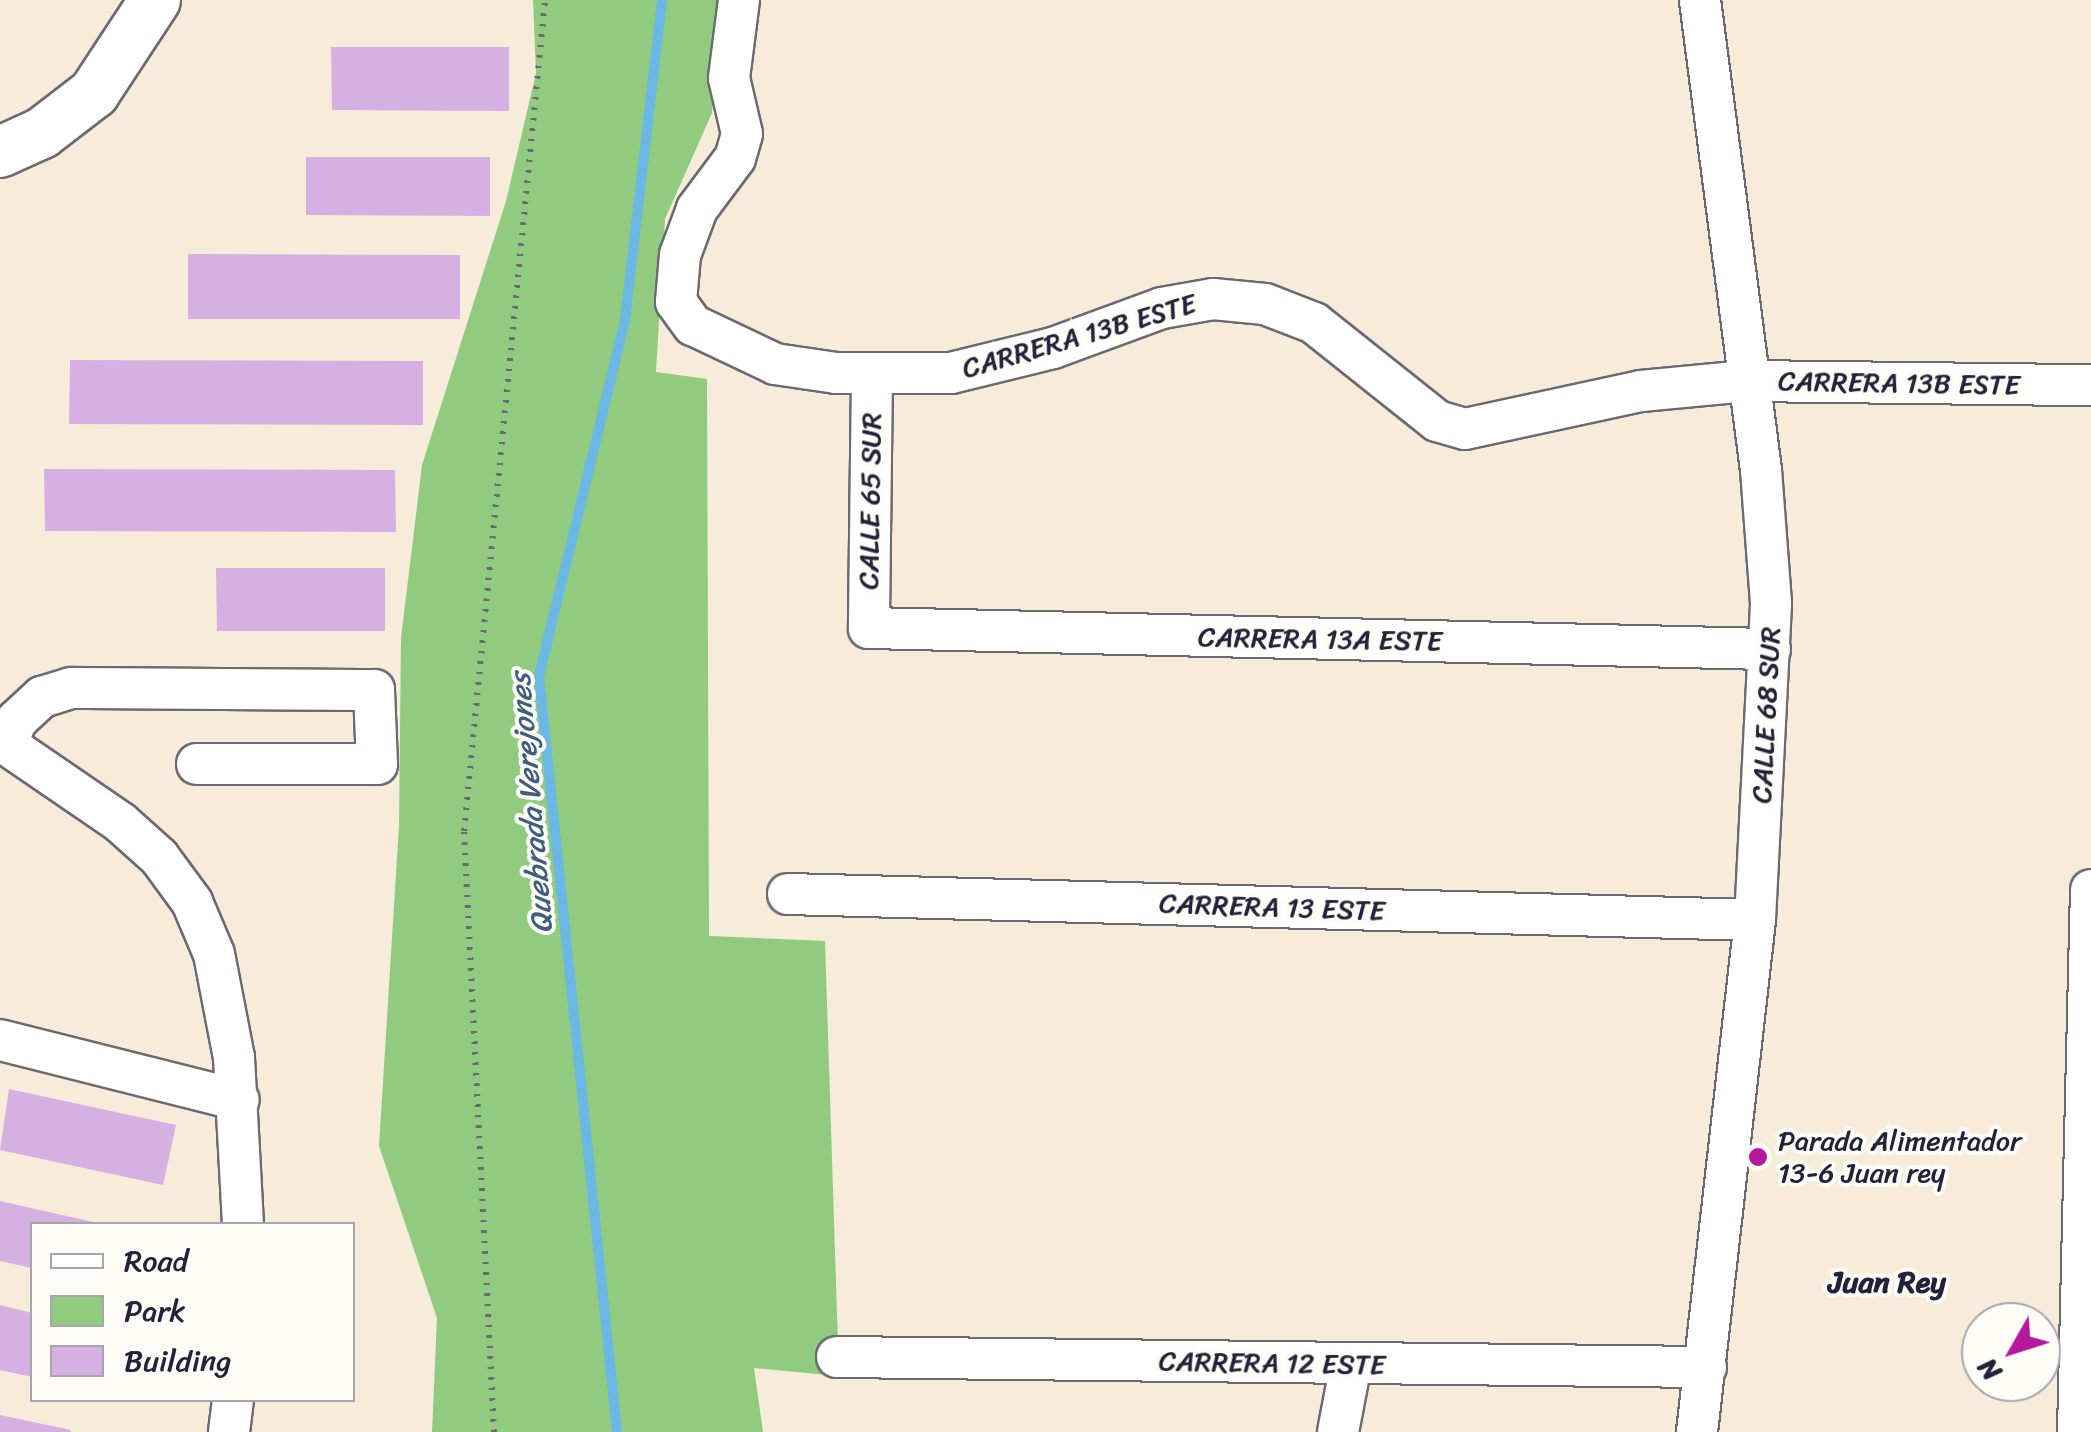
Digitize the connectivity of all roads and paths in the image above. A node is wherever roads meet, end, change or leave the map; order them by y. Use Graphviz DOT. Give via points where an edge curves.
graph roads {
  1 [pos="155,0"];
  2 [pos="545,0"];
  3 [pos="739,0"];
  4 [pos="1700,0"];
  5 [pos="0,152"];
  6 [pos="872,374"];
  7 [pos="1747,381"];
  8 [pos="2091,385"];
  9 [pos="869,628"];
  10 [pos="1770,649"];
  11 [pos="3,741"];
  12 [pos="197,764"];
  13 [pos="2091,890"];
  14 [pos="788,894"];
  15 [pos="1755,920"];
  16 [pos="0,1040"];
  17 [pos="238,1100"];
  18 [pos="243,1222"];
  19 [pos="837,1357"];
  20 [pos="1351,1364"];
  21 [pos="1706,1367"];
  22 [pos="232,1402"];
  23 [pos="229,1432"];
  24 [pos="494,1432"];
  25 [pos="1338,1432"];
  26 [pos="1698,1432"];
  27 [pos="2078,1432"];
  1 -- 5 [label="main road" via="94,93 42,133"];
  2 -- 24 [label="path" via="464,831"];
  3 -- 6 [label="street, CARRERA 13B ESTE" via="729,78 742,134 735,158 697,209 680,255 676,302 692,325 774,364"];
  4 -- 7 [label="street, CALLE 68 SUR"];
  6 -- 7 [label="street, CARRERA 13B ESTE" via="951,373 1162,308 1213,299 1265,304 1314,323 1422,410 1465,428 1640,391"];
  6 -- 9 [label="street, CALLE 65 SUR"];
  7 -- 8 [label="street, CARRERA 13B ESTE"];
  7 -- 10 [label="street, CALLE 68 SUR" via="1770,546"];
  9 -- 10 [label="street, CARRERA 13A ESTE"];
  10 -- 15 [label="street, CALLE 68 SUR"];
  11 -- 12 [label="street" via="42,696 72,688 374,690 377,764"];
  11 -- 17 [label="street" via="121,823 160,857 192,902 214,954"];
  13 -- 27 [label="street"];
  14 -- 15 [label="street, CARRERA 13 ESTE"];
  15 -- 21 [label="street, CALLE 68 SUR"];
  16 -- 17 [label="street"];
  17 -- 18 [label="street"];
  19 -- 20 [label="street, CARRERA 12 ESTE"];
  20 -- 21 [label="street, CARRERA 12 ESTE"];
  20 -- 25 [label="street"];
  21 -- 26 [label="street, CALLE 68 SUR"];
  22 -- 23 [label="street"];
}
